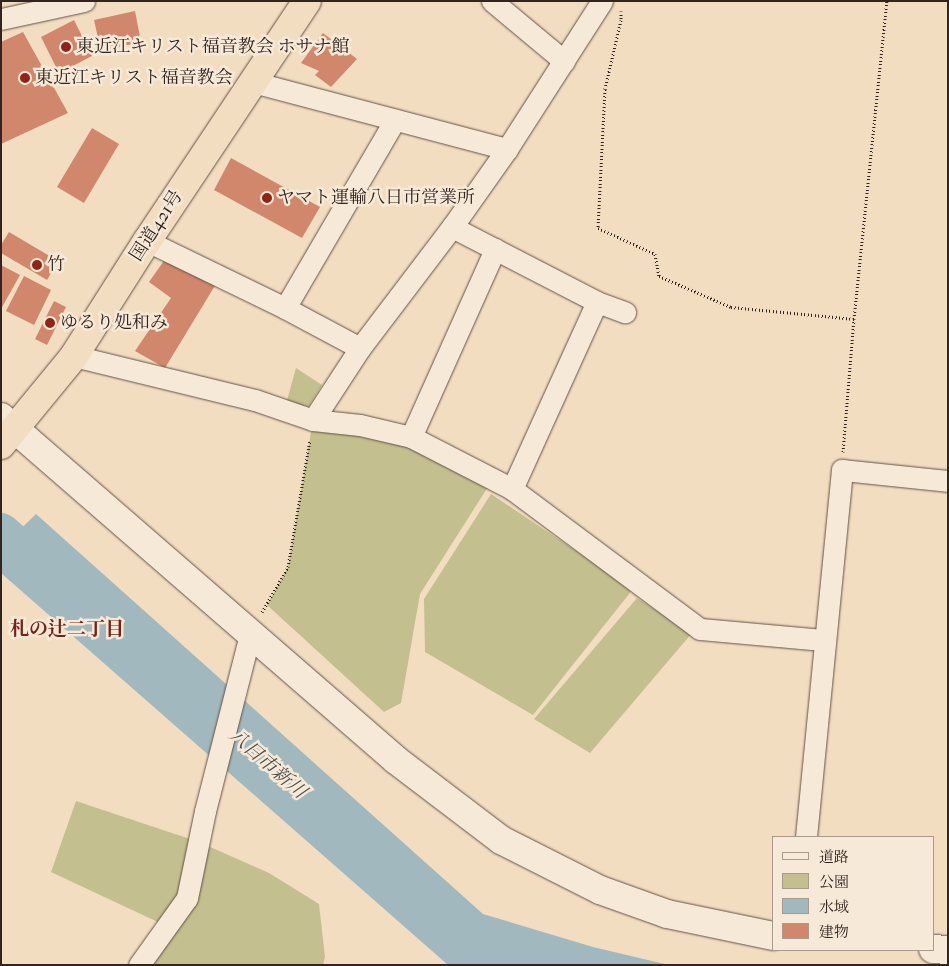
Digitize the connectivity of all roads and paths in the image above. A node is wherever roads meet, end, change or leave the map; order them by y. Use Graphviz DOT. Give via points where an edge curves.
graph roads {
  1 [pos="84,1"];
  2 [pos="307,1"];
  3 [pos="886,1"];
  4 [pos="495,3"];
  5 [pos="611,4"];
  6 [pos="1,19"];
  7 [pos="564,61"];
  8 [pos="253,82"];
  9 [pos="396,120"];
  10 [pos="507,149"];
  11 [pos="452,227"];
  12 [pos="147,242"];
  13 [pos="495,249"];
  14 [pos="597,302"];
  15 [pos="285,308"];
  16 [pos="625,312"];
  17 [pos="854,319"];
  18 [pos="360,348"];
  19 [pos="74,356"];
  20 [pos="313,420"];
  21 [pos="6,431"];
  22 [pos="411,437"];
  23 [pos="842,470"];
  24 [pos="948,481"];
  25 [pos="512,489"];
  26 [pos="250,634"];
  27 [pos="824,640"];
  28 [pos="806,836"];
  29 [pos="772,936"];
  30 [pos="934,949"];
  31 [pos="948,950"];
  32 [pos="139,965"];
  1 -- 6 [label="street"];
  2 -- 8 [label="highway, 国道421号"];
  3 -- 17 [label="path"];
  4 -- 7 [label="street"];
  5 -- 7 [label="street"];
  5 -- 17 [label="path" via="621,20 605,89 598,228 655,254 659,276 731,307"];
  7 -- 10 [label="street"];
  8 -- 9 [label="street"];
  8 -- 12 [label="highway, 国道421号"];
  9 -- 10 [label="street"];
  9 -- 15 [label="street"];
  10 -- 11 [label="street"];
  11 -- 13 [label="street"];
  11 -- 18 [label="street"];
  12 -- 15 [label="street"];
  12 -- 19 [label="highway, 国道421号"];
  13 -- 14 [label="street"];
  13 -- 22 [label="street"];
  14 -- 16 [label="street"];
  14 -- 25 [label="street"];
  15 -- 18 [label="street"];
  17 -- 23 [label="path"];
  18 -- 20 [label="street"];
  19 -- 20 [label="street" via="255,400"];
  19 -- 21 [label="highway, 国道421号"];
  20 -- 22 [label="street" via="360,425"];
  20 -- 26 [label="path" via="288,567"];
  21 -- 26 [label="street"];
  22 -- 25 [label="street"];
  23 -- 24 [label="street"];
  23 -- 27 [label="street"];
  25 -- 27 [label="street" via="700,630"];
  26 -- 29 [label="street" via="396,760 501,840 600,890 666,914"];
  26 -- 32 [label="street" via="205,811 187,898"];
  27 -- 28 [label="street"];
  30 -- 31 [label="street"];
}
